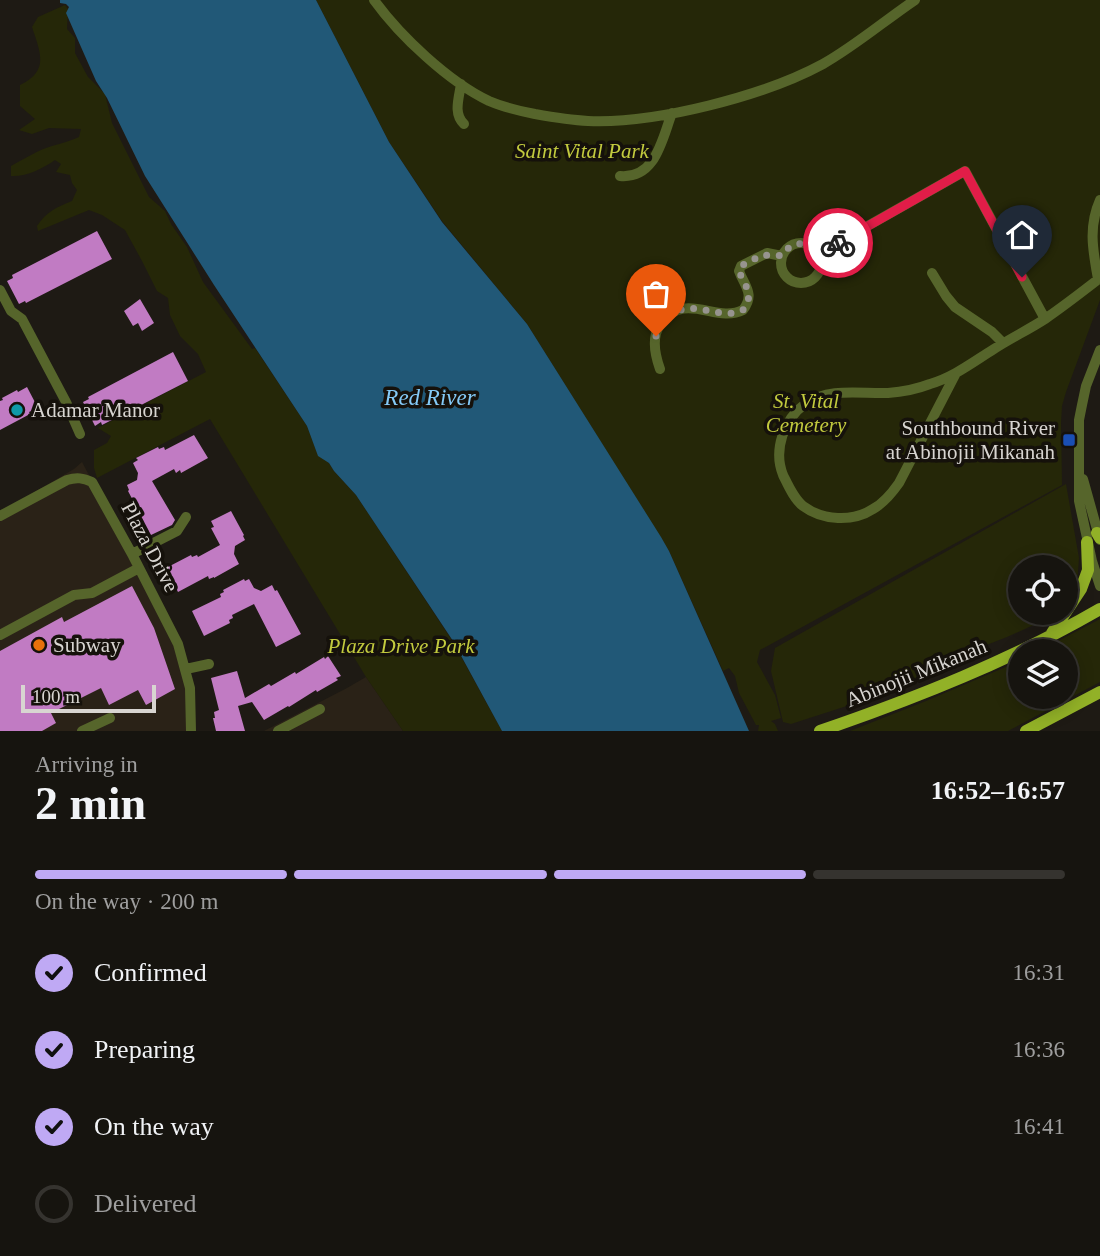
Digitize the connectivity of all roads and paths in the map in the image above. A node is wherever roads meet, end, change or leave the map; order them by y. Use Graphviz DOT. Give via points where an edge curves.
graph roads {
  1 [pos="374,0"];
  2 [pos="915,0"];
  3 [pos="461,84"];
  4 [pos="672,113"];
  5 [pos="464,124"];
  6 [pos="620,176"];
  7 [pos="1100,200"];
  8 [pos="818,254"];
  9 [pos="782,256"];
  10 [pos="932,273"];
  11 [pos="1099,278"];
  12 [pos="0,290"];
  13 [pos="1045,319"];
  14 [pos="1003,344"];
  15 [pos="1100,350"];
  16 [pos="660,369"];
  17 [pos="955,374"];
  18 [pos="80,434"];
  19 [pos="0,516"];
  20 [pos="186,517"];
  21 [pos="1096,538"];
  22 [pos="132,554"];
  23 [pos="139,568"];
  24 [pos="1100,586"];
  25 [pos="1100,610"];
  26 [pos="0,635"];
  27 [pos="1050,636"];
  28 [pos="209,664"];
  29 [pos="186,669"];
  30 [pos="1100,692"];
  31 [pos="1100,702"];
  32 [pos="320,709"];
  33 [pos="1058,715"];
  34 [pos="110,718"];
  35 [pos="82,731"];
  36 [pos="191,731"];
  37 [pos="278,731"];
  38 [pos="820,731"];
  39 [pos="1026,731"];
  1 -- 3 [label="street" via="415,46"];
  2 -- 4 [label="street" via="813,68 756,91"];
  3 -- 4 [label="street" via="490,101 554,117 622,120"];
  3 -- 5 [label="street" via="458,116"];
  4 -- 6 [label="street" via="654,160 635,175"];
  7 -- 11 [label="street" via="1092,234"];
  8 -- 9 [label="street" via="803,244 790,246"];
  8 -- 9 [label="street" via="818,273 802,283 785,275"];
  8 -- 13 [label="street" via="965,171"];
  9 -- 16 [label="street" via="767,253 741,266 750,298 743,310 731,314 682,309 663,322 654,346"];
  10 -- 14 [label="street" via="955,306"];
  11 -- 13 [label="street"];
  12 -- 18 [label="street" via="10,311 22,319"];
  13 -- 14 [label="street"];
  14 -- 17 [label="street"];
  15 -- 21 [label="street" via="1079,420 1080,466"];
  17 -- 17 [label="street" via="891,393 829,394 802,406 781,439 781,468 793,495 803,506 834,518 855,517 875,509 899,483"];
  19 -- 22 [label="street, Plaza Drive" via="67,480 85,478 96,488"];
  20 -- 22 [label="street" via="177,531"];
  21 -- 24 [label="street"];
  21 -- 27 [label="main road" via="1081,589"];
  22 -- 23 [label="street, Plaza Drive"];
  23 -- 26 [label="street" via="92,593 74,595"];
  23 -- 29 [label="street, Plaza Drive"];
  25 -- 27 [label="main road, Abinojii Mikanah"];
  27 -- 38 [label="main road, Abinojii Mikanah" via="960,678"];
  28 -- 29 [label="street"];
  29 -- 36 [label="street, Plaza Drive"];
  30 -- 33 [label="main road"];
  31 -- 33 [label="main road"];
  32 -- 37 [label="street"];
  33 -- 39 [label="main road"];
  34 -- 35 [label="street"];
}
